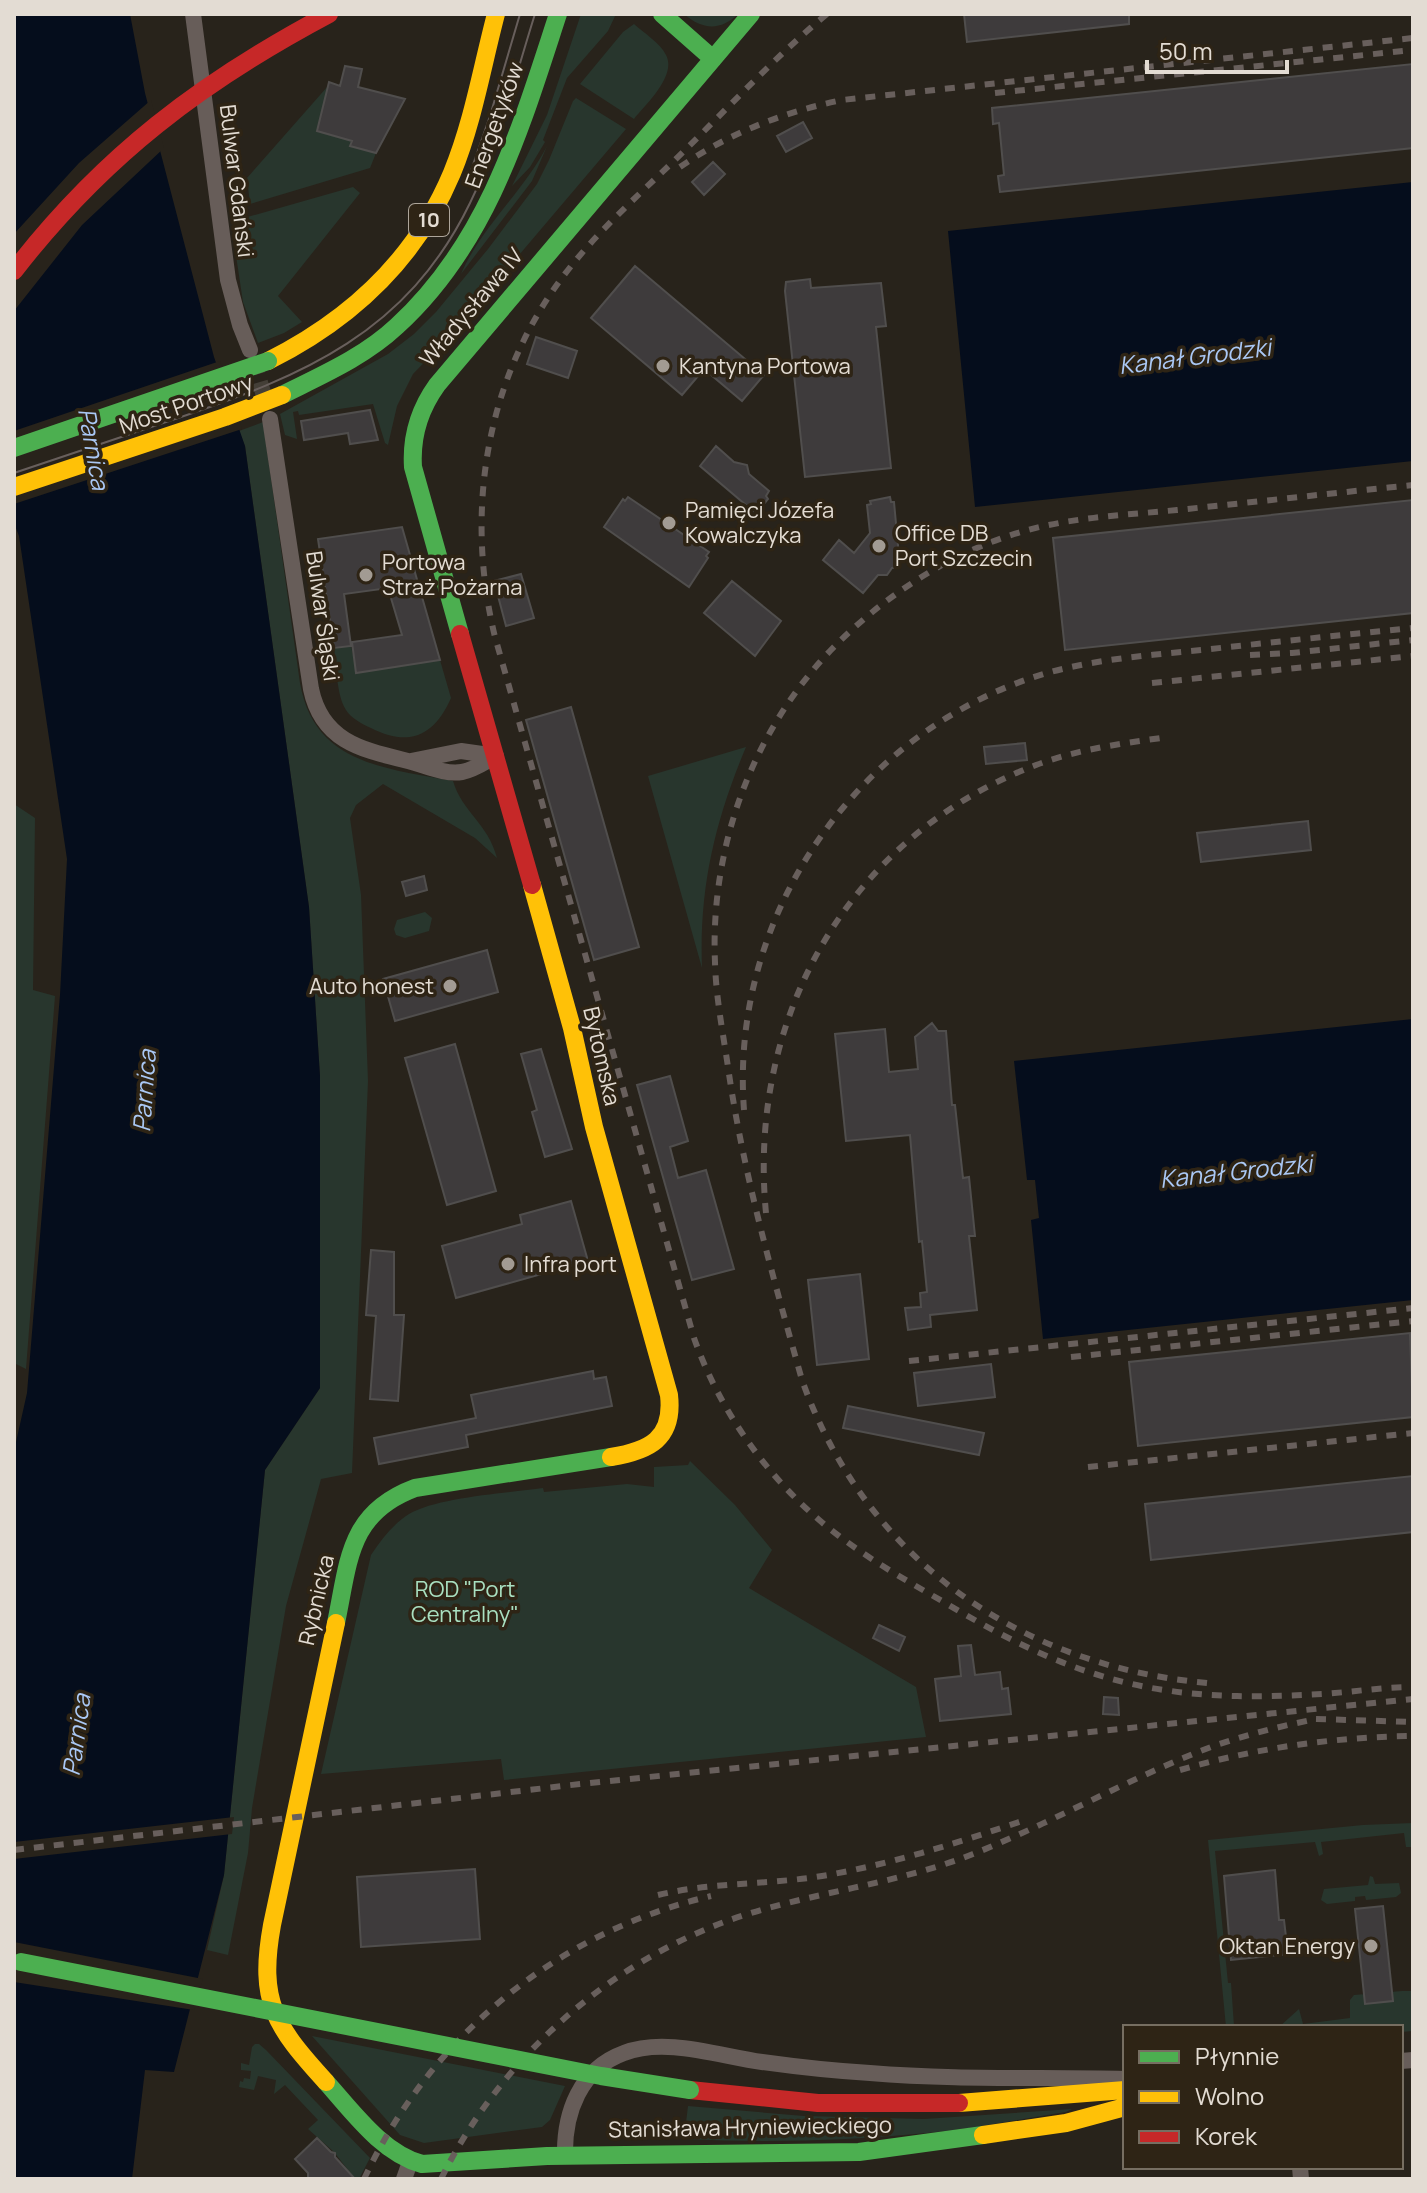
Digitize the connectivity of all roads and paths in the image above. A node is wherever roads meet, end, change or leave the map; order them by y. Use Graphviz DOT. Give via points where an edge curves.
graph roads {
  1 [pos="193,14"];
  2 [pos="329,14"];
  3 [pos="496,14"];
  4 [pos="558,14"];
  5 [pos="565,14"];
  6 [pos="662,14"];
  7 [pos="751,14"];
  8 [pos="547,49"];
  9 [pos="713,59"];
  10 [pos="14,271"];
  11 [pos="250,350"];
  12 [pos="268,361"];
  13 [pos="282,395"];
  14 [pos="270,419"];
  15 [pos="14,448"];
  16 [pos="14,487"];
  17 [pos="476,693"];
  18 [pos="496,756"];
  19 [pos="664,1430"];
  20 [pos="16,1962"];
  21 [pos="1123,2079"];
  22 [pos="1123,2090"];
  23 [pos="1123,2107"];
  24 [pos="565,2156"];
  25 [pos="407,2170"];
  1 -- 11 [label="street, Bulwar Gdański" via="228,280"];
  2 -- 10 [label="street, bridge" via="237,67 142,136 69,205"];
  3 -- 12 [label="street, Energetyków / 10" via="456,162 415,241 351,310"];
  4 -- 8 [label="street, Energetyków / 10"];
  5 -- 8 [label="street"];
  6 -- 9 [label="street"];
  7 -- 9 [label="street, Władysława IV"];
  8 -- 13 [label="street, Energetyków / 10" via="499,185 448,273 371,347"];
  9 -- 17 [label="street, Władysława IV" via="437,385 418,418 413,474"];
  12 -- 15 [label="street, Most Portowy / 10, bridge"];
  13 -- 16 [label="street, Most Portowy / 10, bridge"];
  14 -- 18 [label="street, Bulwar Śląski" via="307,664 317,707 332,730 373,754 458,773"];
  17 -- 18 [label="street, Bytomska"];
  18 -- 19 [label="street, Bytomska" via="669,1395"];
  19 -- 25 [label="street, Rybnicka" via="634,1454 408,1490 382,1504 362,1526 352,1548 270,1938 266,1980 281,2027"];
  20 -- 22 [label="street, bridge" via="690,2090 905,2105"];
  21 -- 24 [label="street" via="921,2077 675,2048 634,2049 604,2063 581,2088 567,2118"];
  23 -- 24 [label="street, Stanisława Hryniewieckiego" via="1052,2125 859,2152"];
  24 -- 25 [label="street, Stanisława Hryniewieckiego"];
}
